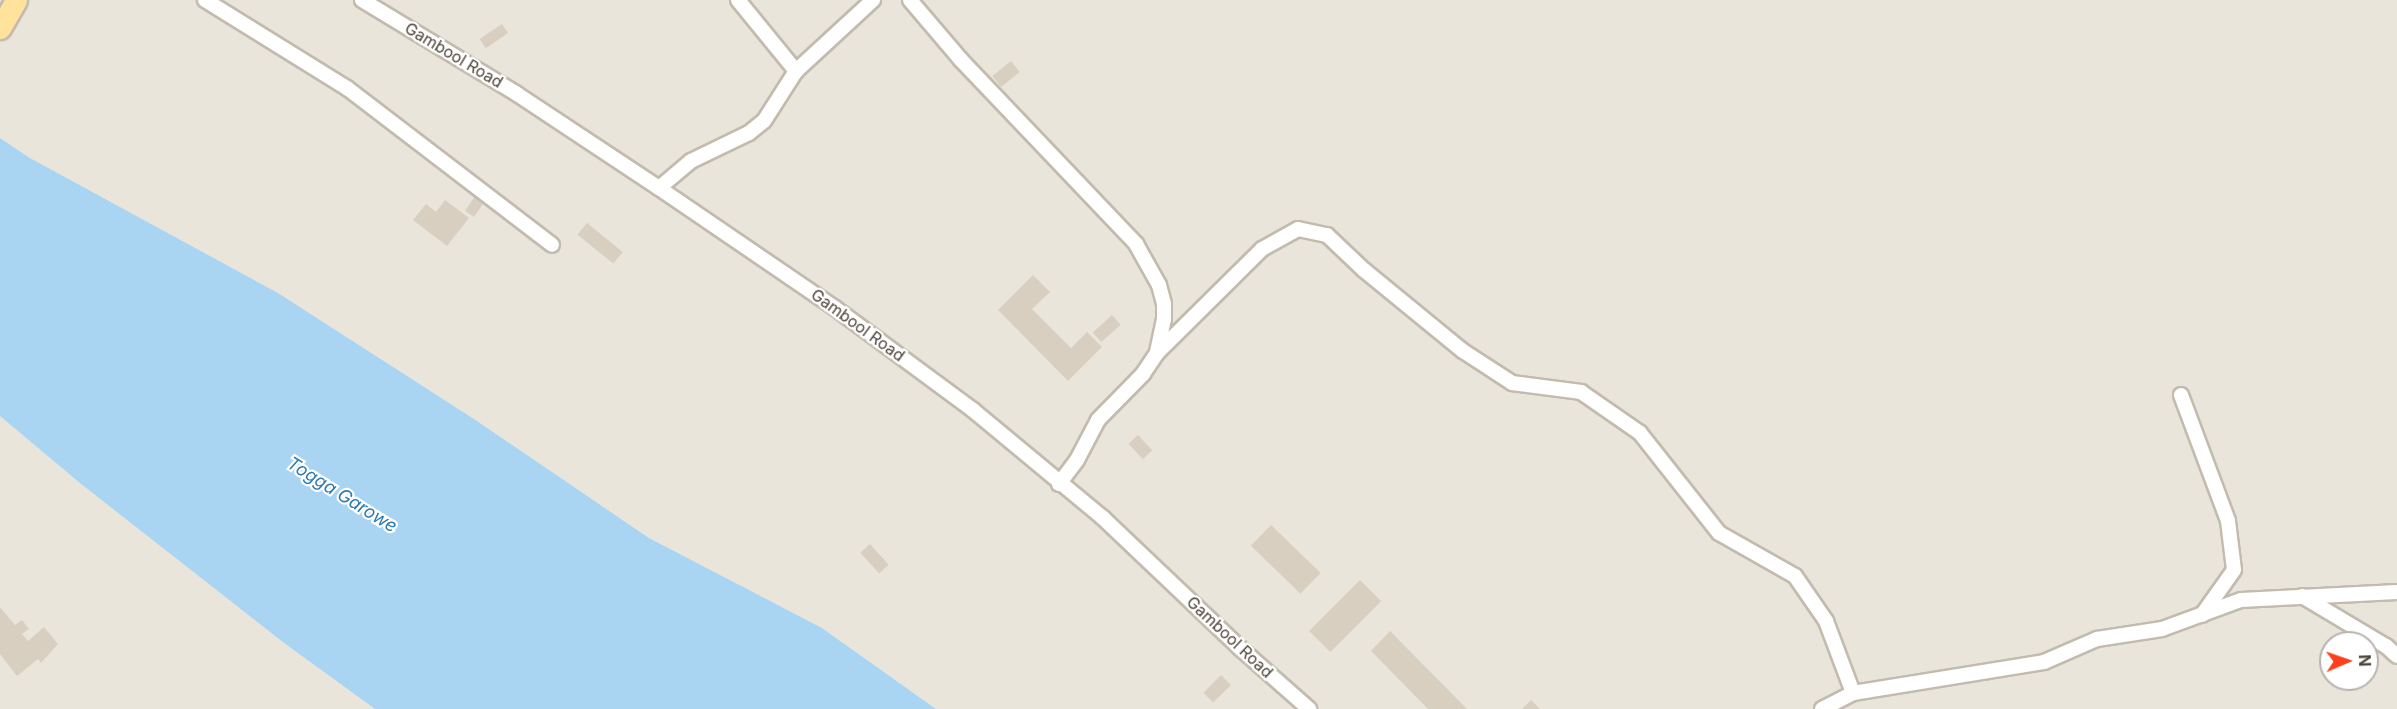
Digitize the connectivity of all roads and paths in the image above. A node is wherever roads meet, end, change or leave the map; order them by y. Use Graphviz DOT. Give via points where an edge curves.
graph roads {
  1 [pos="16,0"];
  2 [pos="206,0"];
  3 [pos="362,0"];
  4 [pos="738,0"];
  5 [pos="873,0"];
  6 [pos="910,0"];
  7 [pos="381,4"];
  8 [pos="0,28"];
  9 [pos="796,71"];
  10 [pos="659,188"];
  11 [pos="552,245"];
  12 [pos="1157,353"];
  13 [pos="2181,395"];
  14 [pos="1059,484"];
  15 [pos="2397,592"];
  16 [pos="2302,596"];
  17 [pos="2202,615"];
  18 [pos="2397,656"];
  19 [pos="1853,693"];
  20 [pos="1309,709"];
  21 [pos="1822,709"];
  1 -- 8 [label="main road"];
  2 -- 11 [label="street" via="346,88"];
  3 -- 7 [label="street, Gambool Road"];
  4 -- 9 [label="street"];
  5 -- 9 [label="street"];
  6 -- 12 [label="street" via="961,60 1136,244 1159,285 1164,304"];
  7 -- 10 [label="street, Gambool Road"];
  9 -- 10 [label="street" via="764,121 724,147 691,161"];
  10 -- 14 [label="street, Gambool Road" via="974,410"];
  12 -- 14 [label="street" via="1143,375 1098,420"];
  12 -- 19 [label="street" via="1262,249 1298,229 1327,235 1463,351 1512,383 1581,393 1640,433 1719,533 1795,576 1826,621"];
  13 -- 17 [label="street" via="2228,521 2234,570"];
  14 -- 20 [label="street, Gambool Road" via="1103,518"];
  15 -- 16 [label="street"];
  16 -- 17 [label="street" via="2241,600"];
  16 -- 18 [label="street"];
  17 -- 19 [label="street" via="2162,629 2097,639 2044,662"];
  19 -- 21 [label="street"];
}
